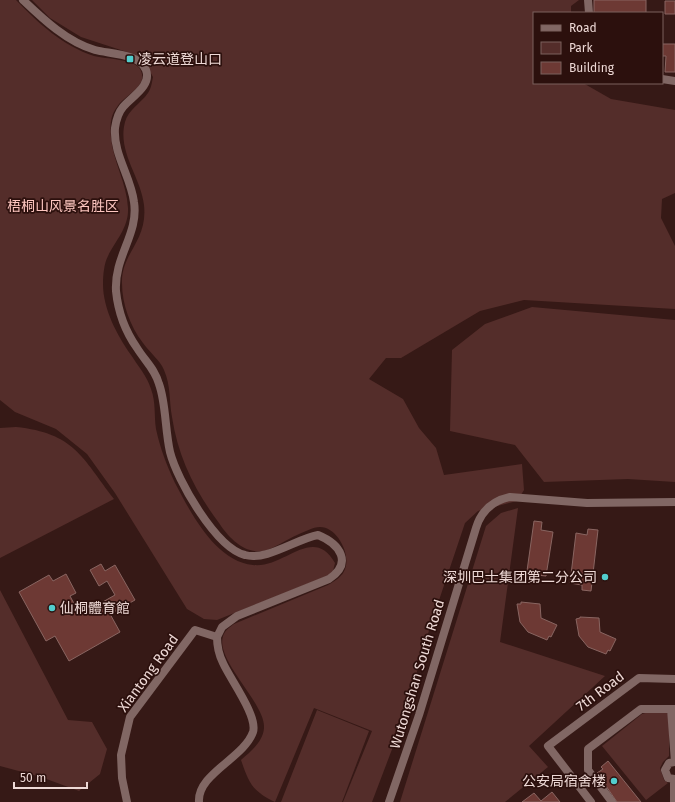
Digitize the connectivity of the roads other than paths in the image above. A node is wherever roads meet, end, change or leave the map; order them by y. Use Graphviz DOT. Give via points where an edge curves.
graph roads {
  1 [pos="23,0"];
  2 [pos="588,0"];
  3 [pos="589,12"];
  4 [pos="663,79"];
  5 [pos="675,81"];
  6 [pos="675,502"];
  7 [pos="217,636"];
  8 [pos="675,679"];
  9 [pos="673,709"];
  10 [pos="675,762"];
  11 [pos="674,780"];
  12 [pos="127,802"];
  13 [pos="199,802"];
  14 [pos="389,802"];
  15 [pos="591,802"];
  16 [pos="612,802"];
  17 [pos="674,802"];
  1 -- 7 [label="street" via="68,37 93,50 135,59 142,63 146,70 148,77 145,84 118,114 115,127 115,141 134,200 136,215 119,262 116,291 129,336 155,373 160,385 171,454 195,505 224,542 244,555 262,555 318,535 334,543 342,558 342,566 337,574 329,579 237,616 222,627"];
  2 -- 3 [label="street"];
  4 -- 5 [label="street"];
  6 -- 14 [label="street, Wutongshan South Road" via="587,503 510,497 499,500 487,508 479,517 419,715"];
  7 -- 12 [label="street, Xiantong Road" via="195,630 130,717 121,756"];
  7 -- 13 [label="street" via="217,648 222,662 253,719 254,730 241,749 199,791"];
  8 -- 15 [label="street, 7th Road" via="639,678 548,746"];
  9 -- 10 [label="street"];
  9 -- 16 [label="street" via="641,709 588,749 588,770"];
  10 -- 11 [label="street" via="667,765 665,770 666,776"];
  11 -- 17 [label="street"];
}
